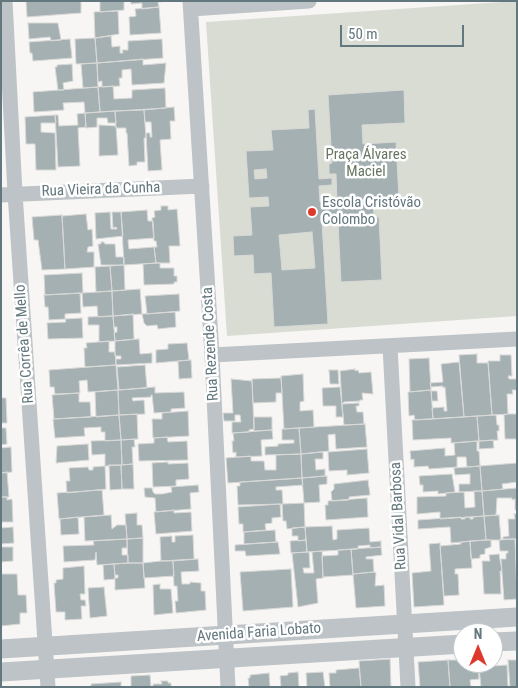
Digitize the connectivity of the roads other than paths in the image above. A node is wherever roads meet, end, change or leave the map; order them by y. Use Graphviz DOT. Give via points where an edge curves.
graph roads {
  1 [pos="5,1"];
  2 [pos="309,1"];
  3 [pos="190,5"];
  4 [pos="202,186"];
  5 [pos="8,194"];
  6 [pos="517,339"];
  7 [pos="390,346"];
  8 [pos="212,355"];
  9 [pos="517,617"];
  10 [pos="404,624"];
  11 [pos="226,635"];
  12 [pos="517,641"];
  13 [pos="503,642"];
  14 [pos="453,645"];
  15 [pos="45,647"];
  16 [pos="405,648"];
  17 [pos="1,650"];
  18 [pos="227,658"];
  19 [pos="1,672"];
  20 [pos="47,678"];
  21 [pos="228,687"];
  22 [pos="408,687"];
  1 -- 5 [label="street, Rua Corrêa de Mello"];
  2 -- 3 [label="street"];
  3 -- 4 [label="street, Rua Rezende Costa"];
  4 -- 5 [label="street, Rua Vieira da Cunha"];
  4 -- 8 [label="street, Rua Rezende Costa"];
  5 -- 15 [label="street, Rua Corrêa de Mello"];
  6 -- 7 [label="street"];
  7 -- 8 [label="street"];
  7 -- 10 [label="street, Rua Vidal Barbosa"];
  8 -- 11 [label="street, Rua Rezende Costa"];
  9 -- 10 [label="street, Avenida Faria Lobato"];
  10 -- 11 [label="street, Avenida Faria Lobato"];
  10 -- 16 [label="street, Rua Vidal Barbosa"];
  11 -- 15 [label="street, Avenida Faria Lobato"];
  11 -- 18 [label="street, Rua Rezende Costa"];
  12 -- 13 [label="street"];
  14 -- 16 [label="street, Avenida Faria Lobato"];
  15 -- 17 [label="street, Avenida Faria Lobato"];
  15 -- 20 [label="street, Rua Corrêa de Mello"];
  16 -- 18 [label="street, Avenida Faria Lobato"];
  16 -- 22 [label="street, Rua Vidal Barbosa"];
  18 -- 20 [label="street, Avenida Faria Lobato"];
  18 -- 21 [label="street, Rua Rezende Costa"];
  19 -- 20 [label="street, Avenida Faria Lobato"];
}
